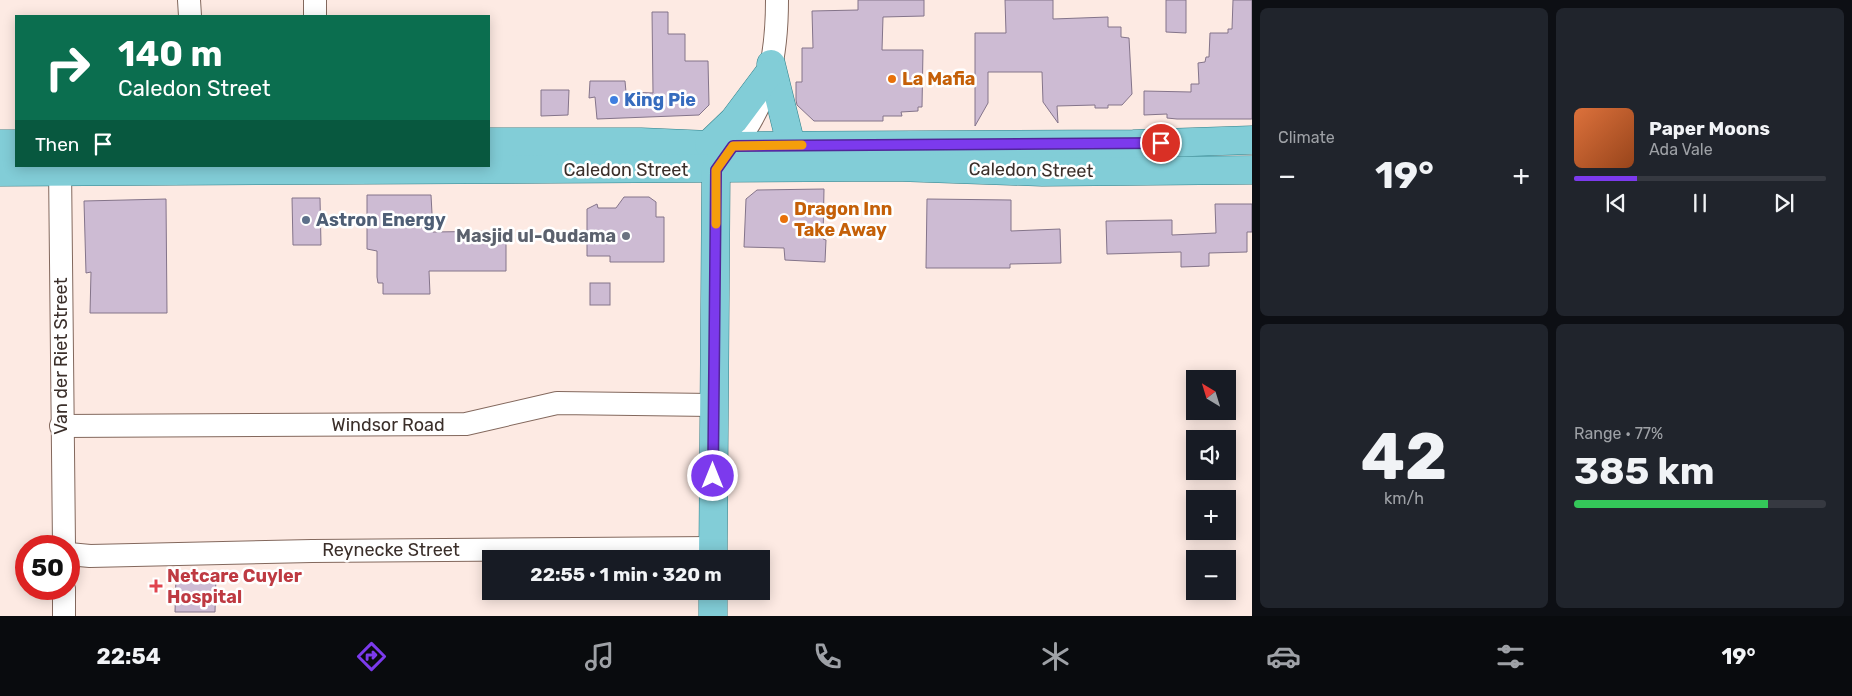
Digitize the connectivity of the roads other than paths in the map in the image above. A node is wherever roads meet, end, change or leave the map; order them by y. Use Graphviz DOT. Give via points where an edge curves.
graph roads {
  1 [pos="189,0"];
  2 [pos="315,0"];
  3 [pos="777,0"];
  4 [pos="190,15"];
  5 [pos="315,15"];
  6 [pos="771,68"];
  7 [pos="1252,140"];
  8 [pos="490,142"];
  9 [pos="0,144"];
  10 [pos="15,144"];
  11 [pos="721,145"];
  12 [pos="791,145"];
  13 [pos="318,168"];
  14 [pos="60,169"];
  15 [pos="192,169"];
  16 [pos="716,170"];
  17 [pos="1252,170"];
  18 [pos="0,172"];
  19 [pos="712,405"];
  20 [pos="61,426"];
  21 [pos="64,535"];
  22 [pos="482,550"];
  23 [pos="713,550"];
  24 [pos="80,555"];
  25 [pos="64,600"];
  26 [pos="713,600"];
  27 [pos="64,616"];
  28 [pos="713,616"];
  1 -- 4 [label="street"];
  2 -- 5 [label="street"];
  3 -- 6 [label="street" via="777,34"];
  6 -- 11 [label="main road" via="734,120"];
  6 -- 12 [label="main road"];
  7 -- 12 [label="main road, Caledon Street" via="1124,144"];
  8 -- 11 [label="main road, Caledon Street"];
  9 -- 10 [label="main road"];
  11 -- 12 [label="main road, Caledon Street"];
  11 -- 16 [label="main road"];
  13 -- 15 [label="main road, Caledon Street"];
  13 -- 16 [label="main road, Caledon Street"];
  14 -- 15 [label="main road, Caledon Street"];
  14 -- 18 [label="main road, Caledon Street"];
  14 -- 20 [label="street, Van der Riet Street"];
  16 -- 17 [label="main road, Caledon Street" via="896,167 1042,172"];
  16 -- 19 [label="main road"];
  19 -- 20 [label="street, Windsor Road" via="557,403 466,424"];
  19 -- 23 [label="main road"];
  20 -- 21 [label="street, Van der Riet Street"];
  22 -- 24 [label="street, Reynecke Street"];
  25 -- 27 [label="street"];
  26 -- 28 [label="main road"];
}
